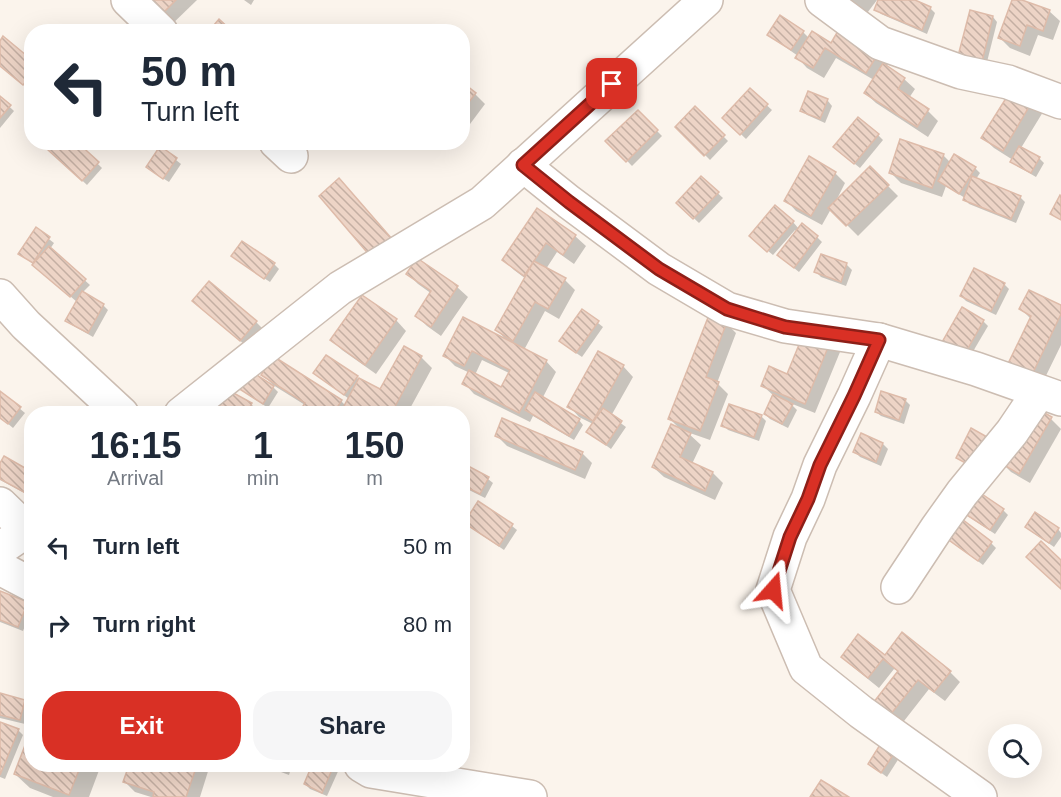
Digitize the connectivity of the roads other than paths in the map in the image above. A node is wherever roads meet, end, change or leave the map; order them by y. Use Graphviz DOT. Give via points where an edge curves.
graph roads {
  1 [pos="128,0"];
  2 [pos="706,0"];
  3 [pos="822,0"];
  4 [pos="153,24"];
  5 [pos="1061,102"];
  6 [pos="523,165"];
  7 [pos="0,296"];
  8 [pos="879,340"];
  9 [pos="1050,395"];
  10 [pos="113,406"];
  11 [pos="191,406"];
  12 [pos="0,504"];
  13 [pos="24,525"];
  14 [pos="24,532"];
  15 [pos="0,549"];
  16 [pos="0,568"];
  17 [pos="24,581"];
  18 [pos="898,587"];
  19 [pos="377,772"];
  20 [pos="530,797"];
  21 [pos="980,797"];
  1 -- 4 [label="street"];
  2 -- 6 [label="street"];
  3 -- 5 [label="street" via="880,43"];
  6 -- 8 [label="street" via="659,269 727,309 785,327"];
  6 -- 11 [label="street" via="482,203 340,288"];
  7 -- 10 [label="street"];
  8 -- 9 [label="street"];
  8 -- 21 [label="street" via="820,465 773,590 806,668"];
  9 -- 18 [label="street" via="1012,432 949,510"];
  12 -- 13 [label="street"];
  14 -- 15 [label="street"];
  16 -- 17 [label="street"];
  19 -- 20 [label="street"];
}
